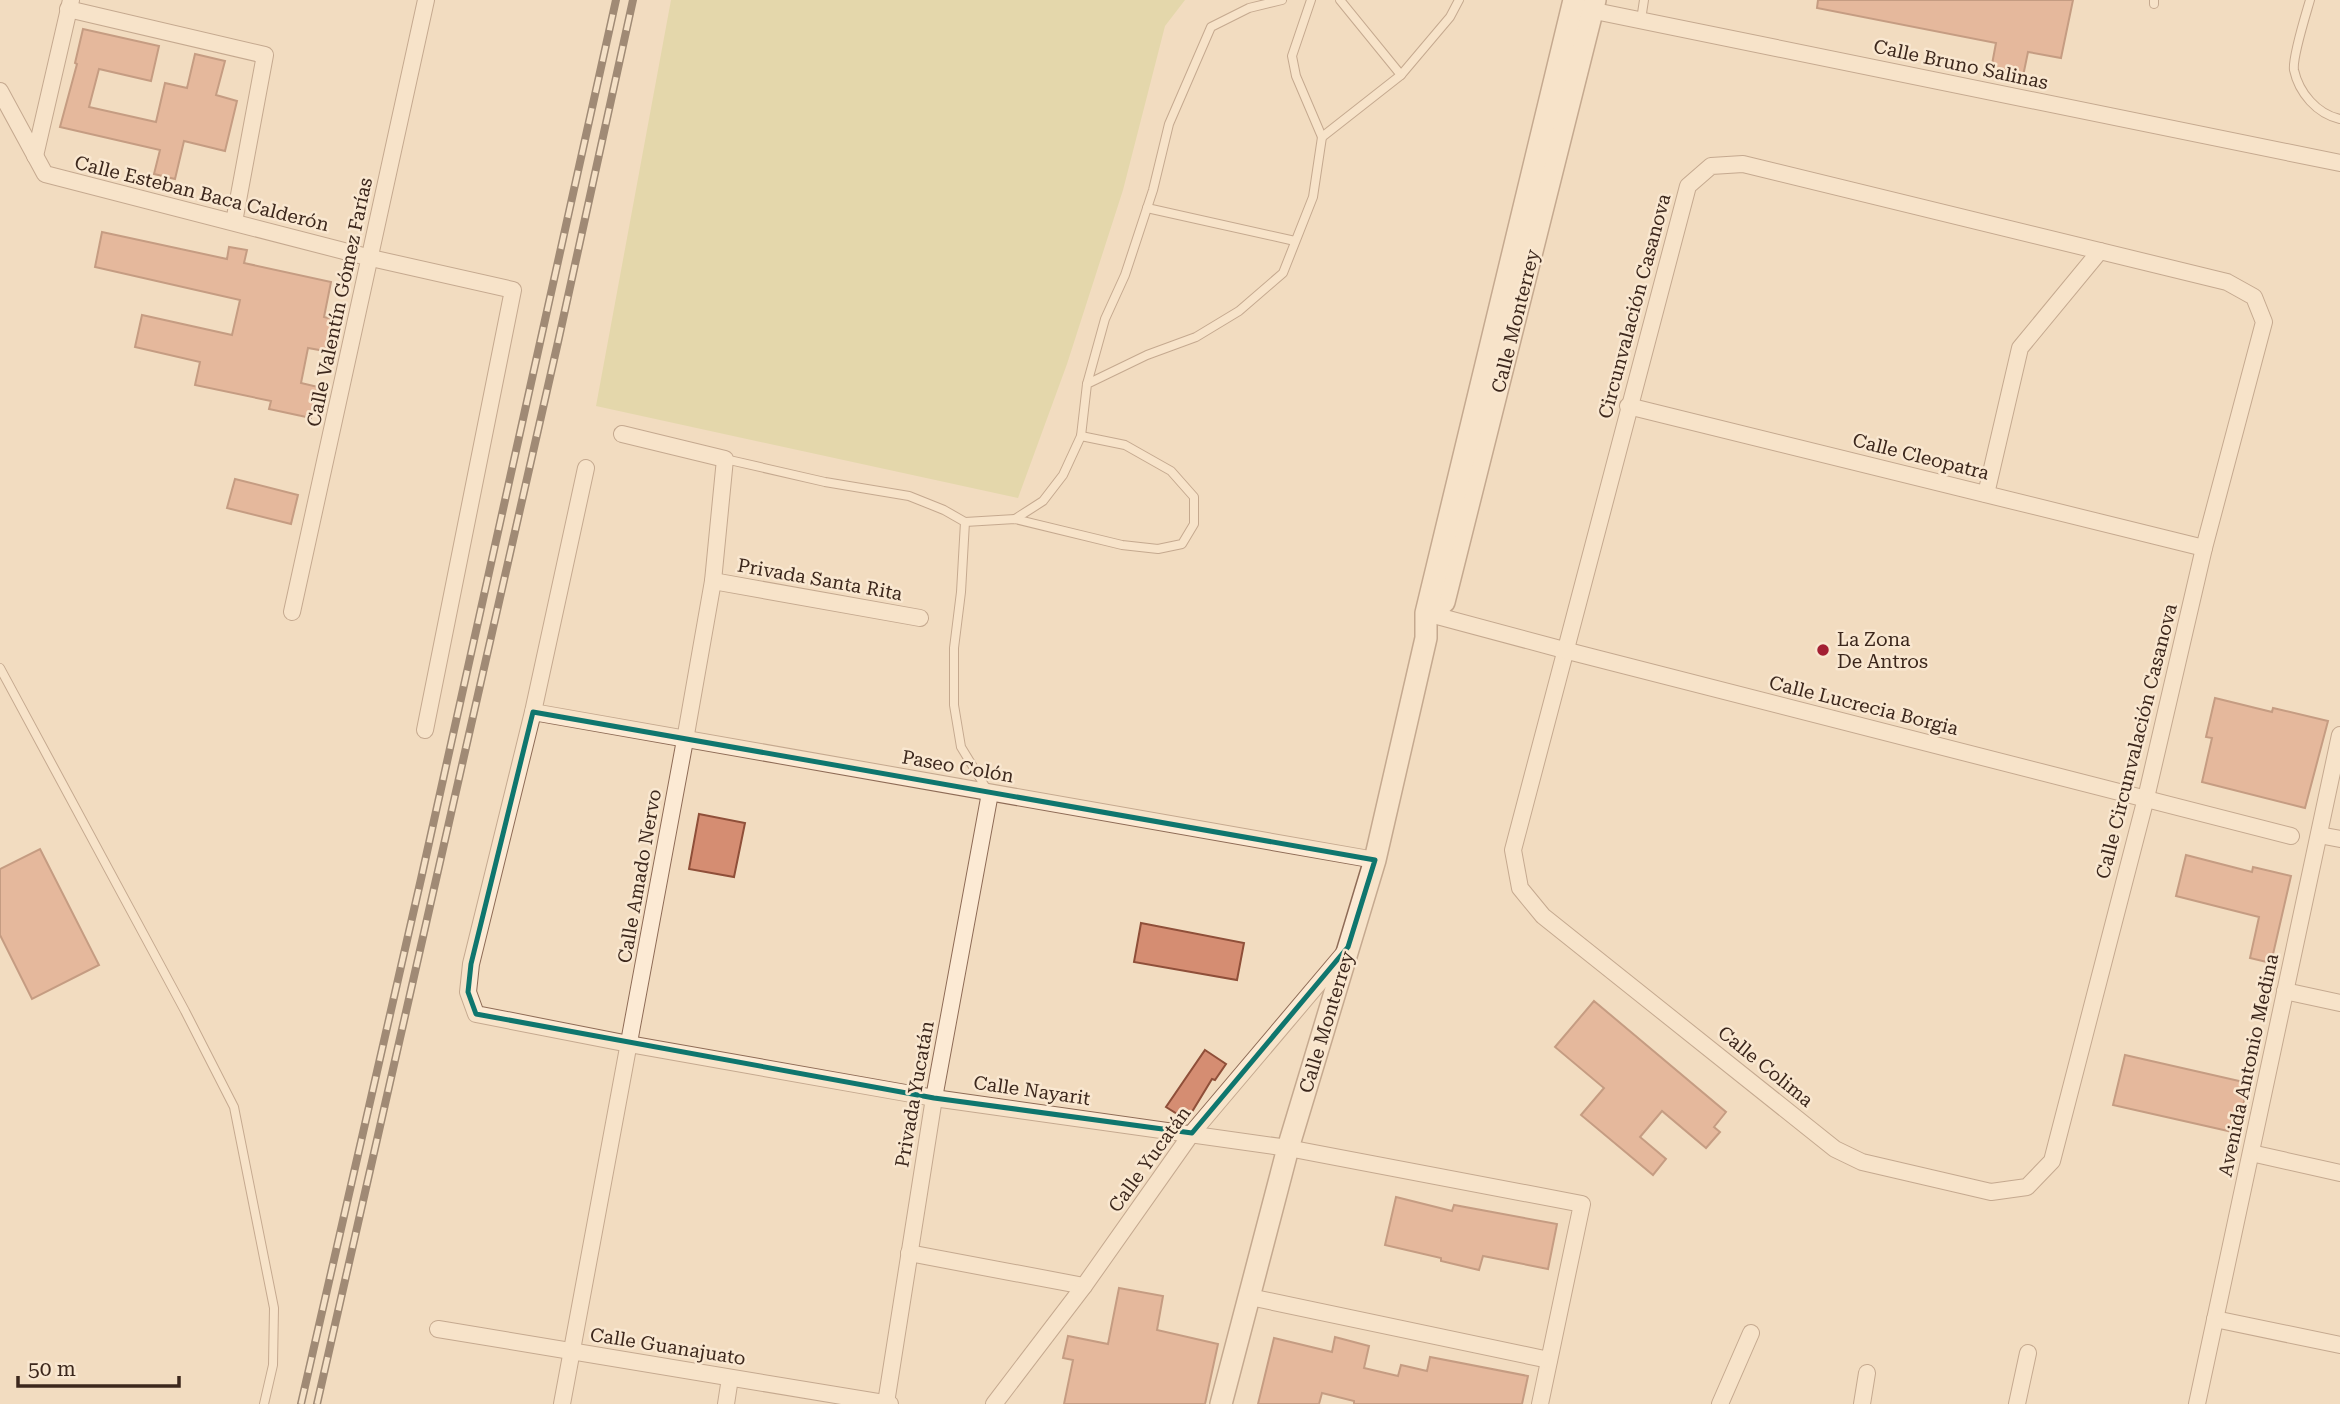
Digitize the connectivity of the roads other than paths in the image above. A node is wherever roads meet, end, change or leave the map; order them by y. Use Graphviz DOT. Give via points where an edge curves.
graph roads {
  1 [pos="426,0"];
  2 [pos="1282,0"];
  3 [pos="1311,0"];
  4 [pos="1340,0"];
  5 [pos="1459,0"];
  6 [pos="1644,0"];
  7 [pos="2310,0"];
  8 [pos="69,4"];
  9 [pos="1248,4"];
  10 [pos="1584,4"];
  11 [pos="1641,20"];
  12 [pos="1401,75"];
  13 [pos="0,91"];
  14 [pos="2340,119"];
  15 [pos="1322,137"];
  16 [pos="35,156"];
  17 [pos="2340,163"];
  18 [pos="1147,208"];
  19 [pos="234,222"];
  20 [pos="1295,240"];
  21 [pos="2100,251"];
  22 [pos="371,258"];
  23 [pos="2254,297"];
  24 [pos="1087,384"];
  25 [pos="1628,406"];
  26 [pos="622,434"];
  27 [pos="1081,436"];
  28 [pos="725,459"];
  29 [pos="586,468"];
  30 [pos="1986,494"];
  31 [pos="1014,519"];
  32 [pos="965,522"];
  33 [pos="2204,548"];
  34 [pos="713,581"];
  35 [pos="292,612"];
  36 [pos="1433,615"];
  37 [pos="920,618"];
  38 [pos="1564,650"];
  39 [pos="0,668"];
  40 [pos="534,712"];
  41 [pos="425,730"];
  42 [pos="2340,735"];
  43 [pos="685,740"];
  44 [pos="990,793"];
  45 [pos="2146,798"];
  46 [pos="2319,835"];
  47 [pos="2291,836"];
  48 [pos="2340,839"];
  49 [pos="1375,860"];
  50 [pos="1520,888"];
  51 [pos="1348,947"];
  52 [pos="2285,991"];
  53 [pos="2340,1003"];
  54 [pos="629,1044"];
  55 [pos="934,1098"];
  56 [pos="1192,1133"];
  57 [pos="1288,1147"];
  58 [pos="2251,1153"];
  59 [pos="2340,1173"];
  60 [pos="2026,1187"];
  61 [pos="909,1253"];
  62 [pos="1084,1286"];
  63 [pos="1250,1297"];
  64 [pos="2215,1319"];
  65 [pos="438,1329"];
  66 [pos="1751,1333"];
  67 [pos="2340,1345"];
  68 [pos="572,1351"];
  69 [pos="2028,1353"];
  70 [pos="1549,1360"];
  71 [pos="1867,1373"];
  72 [pos="730,1378"];
  73 [pos="264,1404"];
  74 [pos="562,1404"];
  75 [pos="726,1404"];
  76 [pos="888,1404"];
  77 [pos="994,1404"];
  78 [pos="1221,1404"];
  79 [pos="1540,1404"];
  80 [pos="1720,1404"];
  81 [pos="1862,1404"];
  82 [pos="2017,1404"];
  83 [pos="2197,1404"];
  1 -- 22 [label="street, Calle Valentín Gómez Farías"];
  2 -- 9 [label="lane"];
  3 -- 15 [label="lane" via="1292,56"];
  4 -- 12 [label="lane"];
  5 -- 12 [label="lane"];
  6 -- 11 [label="lane"];
  7 -- 14 [label="lane" via="2294,68 2306,99 2329,117"];
  8 -- 16 [label="street"];
  8 -- 19 [label="street" via="265,55"];
  9 -- 18 [label="lane" via="1211,27 1169,124"];
  10 -- 11 [label="street, Calle Bruno Salinas"];
  10 -- 36 [label="street, Calle Monterrey"];
  11 -- 17 [label="street, Calle Bruno Salinas"];
  12 -- 15 [label="lane"];
  13 -- 16 [label="street"];
  15 -- 20 [label="lane" via="1313,197"];
  16 -- 19 [label="street, Calle Esteban Baca Calderón" via="45,174"];
  18 -- 20 [label="lane"];
  18 -- 24 [label="lane" via="1105,319"];
  19 -- 22 [label="street, Calle Esteban Baca Calderón"];
  20 -- 24 [label="lane" via="1283,273 1239,312 1196,337 1136,359"];
  21 -- 23 [label="street, Circunvalación Casanova" via="2227,282"];
  21 -- 25 [label="street, Circunvalación Casanova" via="1743,164 1711,166 1688,186"];
  21 -- 30 [label="street" via="2020,348"];
  22 -- 35 [label="street, Calle Valentín Gómez Farías"];
  22 -- 41 [label="street, Calle Esteban Baca Calderón" via="513,290"];
  23 -- 33 [label="street, Calle Circunvalación Casanova" via="2264,322"];
  24 -- 27 [label="lane"];
  25 -- 30 [label="street, Calle Cleopatra"];
  25 -- 38 [label="street, Circunvalación Casanova"];
  26 -- 28 [label="street"];
  27 -- 31 [label="lane" via="1063,475 1043,501"];
  27 -- 31 [label="lane" via="1125,444 1171,471 1194,498 1194,524 1182,544 1158,549 1122,545"];
  28 -- 32 [label="lane" via="909,496"];
  28 -- 34 [label="street, Calle Amado Nervo"];
  29 -- 40 [label="street"];
  30 -- 33 [label="street, Calle Cleopatra"];
  31 -- 32 [label="lane"];
  32 -- 44 [label="lane" via="954,705 961,747"];
  33 -- 45 [label="street, Calle Circunvalación Casanova"];
  34 -- 37 [label="street, Privada Santa Rita"];
  34 -- 43 [label="street, Calle Amado Nervo"];
  36 -- 38 [label="street, Calle Lucrecia Borgia"];
  36 -- 49 [label="street, Calle Monterrey"];
  38 -- 45 [label="street, Calle Lucrecia Borgia"];
  38 -- 50 [label="street, Circunvalación Casanova" via="1513,850"];
  39 -- 73 [label="lane" via="234,1107 274,1308 272,1365"];
  40 -- 43 [label="street, Paseo Colón"];
  40 -- 54 [label="street, Calle Nayarit" via="471,964 468,992 476,1014"];
  42 -- 46 [label="street, Avenida Antonio Medina"];
  43 -- 44 [label="street, Paseo Colón"];
  43 -- 54 [label="street, Calle Amado Nervo"];
  44 -- 49 [label="street, Paseo Colón"];
  44 -- 55 [label="street, Privada Yucatán"];
  45 -- 47 [label="street, Calle Lucrecia Borgia"];
  45 -- 60 [label="street, Calle Circunvalación Casanova" via="2052,1161"];
  46 -- 48 [label="street"];
  46 -- 52 [label="street, Avenida Antonio Medina"];
  49 -- 51 [label="street, Calle Monterrey"];
  50 -- 60 [label="street, Calle Colima" via="1544,916 1835,1149 1862,1162 1991,1192"];
  51 -- 56 [label="street, Calle Yucatán"];
  51 -- 57 [label="street, Calle Monterrey"];
  52 -- 53 [label="street"];
  52 -- 58 [label="street, Avenida Antonio Medina"];
  54 -- 55 [label="street, Calle Nayarit"];
  54 -- 68 [label="street, Calle Amado Nervo"];
  55 -- 56 [label="street, Calle Nayarit"];
  55 -- 61 [label="street, Privada Yucatán"];
  56 -- 57 [label="street, Calle Nayarit"];
  56 -- 62 [label="street, Calle Yucatán"];
  57 -- 63 [label="street, Calle Monterrey"];
  57 -- 70 [label="street, Calle Nayarit" via="1583,1203"];
  58 -- 59 [label="street"];
  58 -- 64 [label="street, Avenida Antonio Medina"];
  61 -- 62 [label="street"];
  61 -- 76 [label="street, Privada Yucatán"];
  62 -- 77 [label="street, Calle Yucatán"];
  63 -- 70 [label="street"];
  63 -- 78 [label="street, Calle Monterrey"];
  64 -- 67 [label="street"];
  64 -- 83 [label="street, Avenida Antonio Medina"];
  65 -- 68 [label="street, Calle Guanajuato"];
  66 -- 80 [label="street"];
  68 -- 72 [label="street, Calle Guanajuato"];
  68 -- 74 [label="street, Calle Amado Nervo"];
  69 -- 82 [label="street"];
  70 -- 79 [label="street"];
  71 -- 81 [label="street"];
  72 -- 75 [label="street"];
  72 -- 76 [label="street, Calle Guanajuato"];
}
